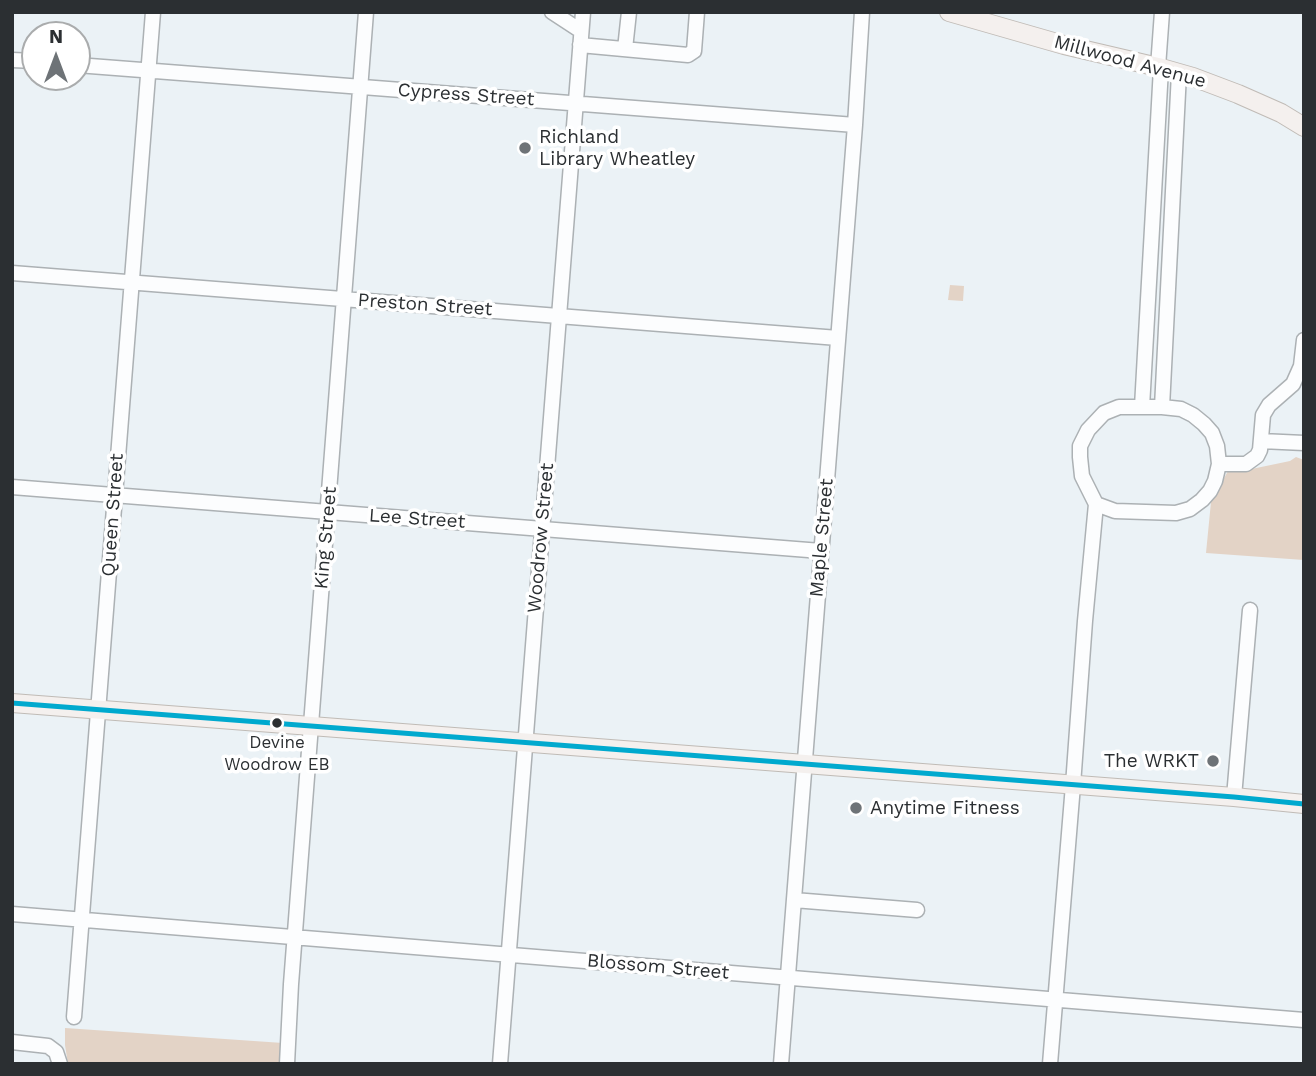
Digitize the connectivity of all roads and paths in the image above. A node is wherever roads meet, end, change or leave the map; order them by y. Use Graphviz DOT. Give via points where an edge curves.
graph roads {
  1 [pos="153,12"];
  2 [pos="366,12"];
  3 [pos="552,12"];
  4 [pos="583,12"];
  5 [pos="629,12"];
  6 [pos="697,12"];
  7 [pos="862,12"];
  8 [pos="949,12"];
  9 [pos="1162,12"];
  10 [pos="967,15"];
  11 [pos="581,38"];
  12 [pos="625,49"];
  13 [pos="91,66"];
  14 [pos="1160,67"];
  15 [pos="148,70"];
  16 [pos="1179,73"];
  17 [pos="361,87"];
  18 [pos="576,104"];
  19 [pos="855,125"];
  20 [pos="1304,127"];
  21 [pos="12,273"];
  22 [pos="132,282"];
  23 [pos="345,299"];
  24 [pos="559,316"];
  25 [pos="838,338"];
  26 [pos="1304,340"];
  27 [pos="1142,407"];
  28 [pos="1162,407"];
  29 [pos="1261,441"];
  30 [pos="1304,443"];
  31 [pos="1219,464"];
  32 [pos="12,487"];
  33 [pos="115,495"];
  34 [pos="1096,504"];
  35 [pos="328,512"];
  36 [pos="542,529"];
  37 [pos="821,551"];
  38 [pos="1250,610"];
  39 [pos="12,703"];
  40 [pos="98,709"];
  41 [pos="311,726"];
  42 [pos="525,742"];
  43 [pos="804,764"];
  44 [pos="1073,785"];
  45 [pos="1234,797"];
  46 [pos="1304,804"];
  47 [pos="794,900"];
  48 [pos="917,910"];
  49 [pos="12,914"];
  50 [pos="82,920"];
  51 [pos="294,937"];
  52 [pos="508,955"];
  53 [pos="788,978"];
  54 [pos="1055,1000"];
  55 [pos="74,1017"];
  56 [pos="1304,1020"];
  57 [pos="12,1042"];
  58 [pos="60,1064"];
  59 [pos="287,1064"];
  60 [pos="500,1064"];
  61 [pos="781,1064"];
  62 [pos="1050,1064"];
  1 -- 15 [label="street, Queen Street"];
  2 -- 17 [label="street, King Street"];
  3 -- 11 [label="street"];
  4 -- 11 [label="street, Woodrow Street"];
  5 -- 12 [label="street"];
  6 -- 12 [label="street" via="694,51 688,55"];
  7 -- 19 [label="street, Maple Street"];
  8 -- 10 [label="main road, Millwood Avenue"];
  9 -- 14 [label="street"];
  10 -- 14 [label="main road, Millwood Avenue" via="1064,45"];
  11 -- 12 [label="street"];
  11 -- 18 [label="street, Woodrow Street"];
  13 -- 15 [label="street, Cypress Street"];
  14 -- 16 [label="main road, Millwood Avenue"];
  14 -- 27 [label="street"];
  15 -- 17 [label="street, Cypress Street"];
  15 -- 22 [label="street, Queen Street"];
  16 -- 20 [label="main road, Millwood Avenue" via="1238,94"];
  16 -- 28 [label="street"];
  17 -- 18 [label="street, Cypress Street"];
  17 -- 23 [label="street, King Street"];
  18 -- 19 [label="street, Cypress Street"];
  18 -- 24 [label="street, Woodrow Street"];
  19 -- 25 [label="street, Maple Street"];
  21 -- 22 [label="street, Preston Street"];
  22 -- 23 [label="street, Preston Street"];
  22 -- 33 [label="street, Queen Street"];
  23 -- 24 [label="street, Preston Street"];
  23 -- 35 [label="street, King Street"];
  24 -- 25 [label="street, Preston Street"];
  24 -- 36 [label="street, Woodrow Street"];
  25 -- 37 [label="street, Maple Street"];
  26 -- 29 [label="street" via="1293,384 1263,415"];
  27 -- 28 [label="street"];
  27 -- 34 [label="street" via="1119,407 1104,413 1088,429 1080,446 1082,477"];
  28 -- 31 [label="street" via="1193,415 1212,433"];
  29 -- 30 [label="street"];
  29 -- 31 [label="street" via="1257,456 1247,464"];
  31 -- 34 [label="street" via="1210,491 1189,509 1176,513 1115,511"];
  32 -- 33 [label="street, Lee Street"];
  33 -- 35 [label="street, Lee Street"];
  33 -- 40 [label="street, Queen Street"];
  34 -- 44 [label="street"];
  35 -- 36 [label="street, Lee Street"];
  35 -- 41 [label="street, King Street"];
  36 -- 37 [label="street, Lee Street"];
  36 -- 42 [label="street, Woodrow Street"];
  37 -- 43 [label="street, Maple Street"];
  38 -- 45 [label="street"];
  39 -- 40 [label="main road"];
  40 -- 41 [label="main road"];
  40 -- 50 [label="street, Queen Street"];
  41 -- 42 [label="main road"];
  41 -- 51 [label="street, King Street"];
  42 -- 43 [label="main road"];
  42 -- 52 [label="street, Woodrow Street"];
  43 -- 44 [label="main road"];
  43 -- 47 [label="street, Maple Street"];
  44 -- 45 [label="main road"];
  44 -- 54 [label="street"];
  45 -- 46 [label="main road"];
  47 -- 48 [label="street"];
  47 -- 53 [label="street, Maple Street"];
  49 -- 50 [label="street, Blossom Street"];
  50 -- 51 [label="street, Blossom Street"];
  50 -- 55 [label="street, Queen Street"];
  51 -- 52 [label="street, Blossom Street"];
  51 -- 59 [label="street, King Street"];
  52 -- 53 [label="street, Blossom Street"];
  52 -- 60 [label="street, Woodrow Street"];
  53 -- 54 [label="street, Blossom Street"];
  53 -- 61 [label="street, Maple Street"];
  54 -- 56 [label="street, Blossom Street"];
  54 -- 62 [label="street"];
  57 -- 58 [label="street" via="48,1046"];
}
